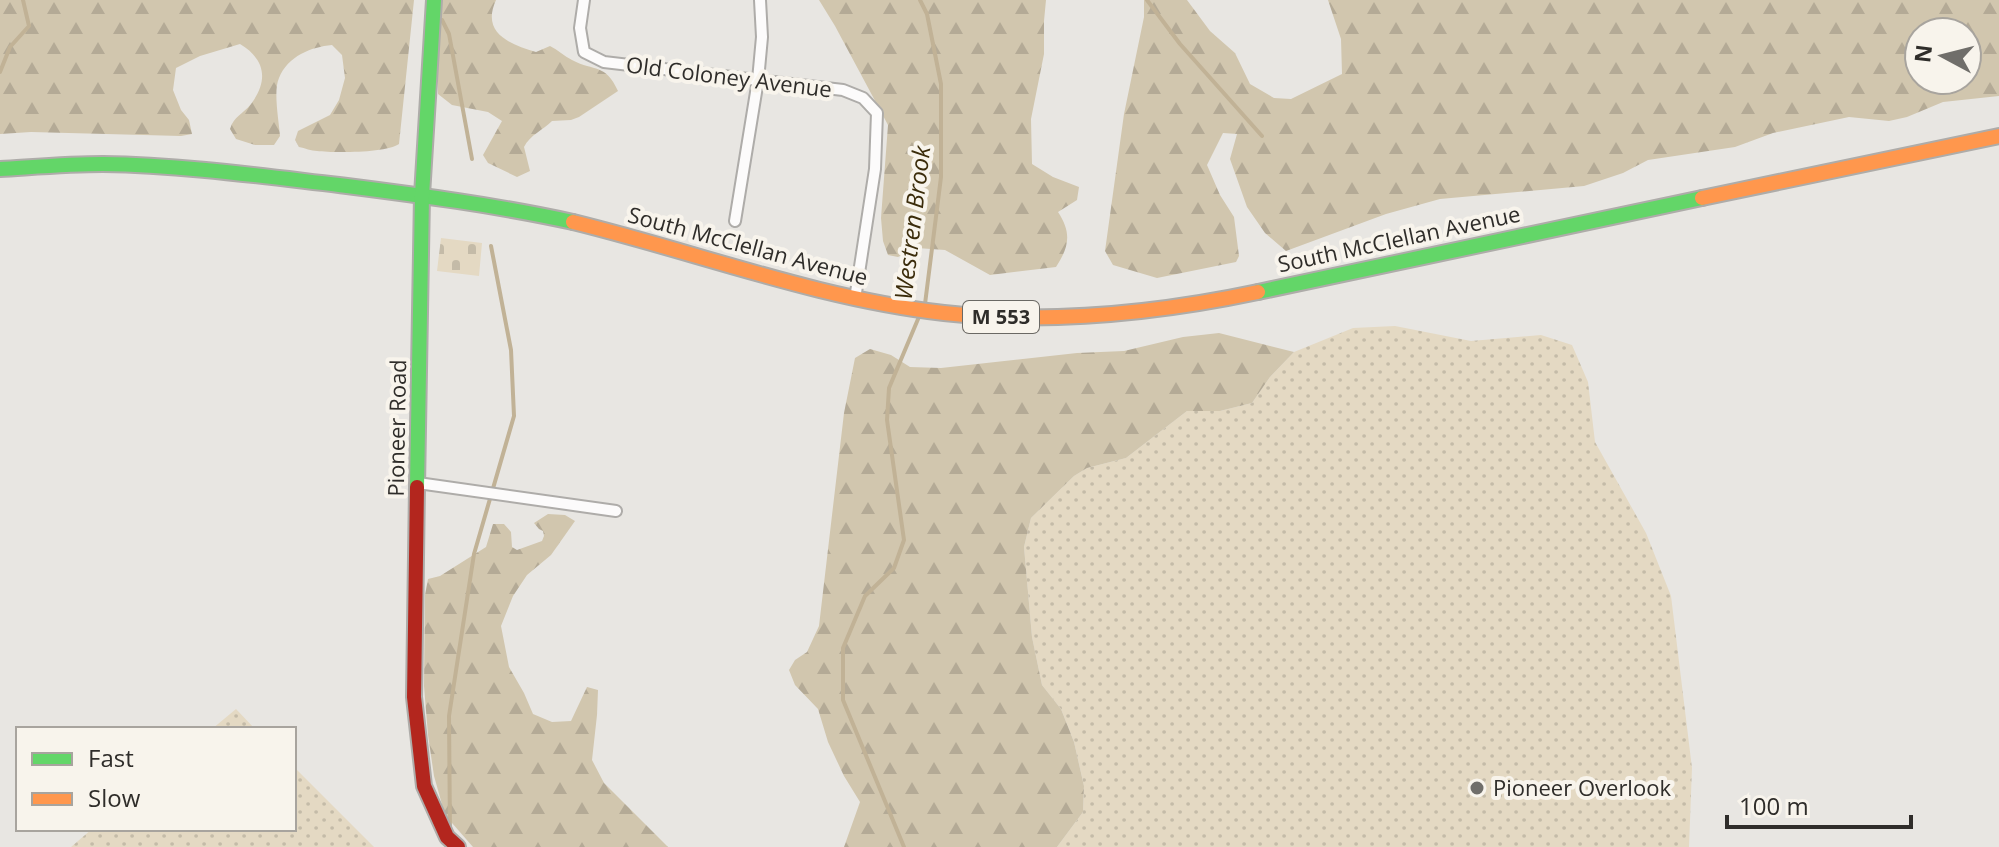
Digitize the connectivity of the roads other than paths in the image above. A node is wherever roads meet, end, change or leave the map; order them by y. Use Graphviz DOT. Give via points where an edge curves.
graph roads {
  1 [pos="434,0"];
  2 [pos="584,0"];
  3 [pos="760,0"];
  4 [pos="758,80"];
  5 [pos="1999,136"];
  6 [pos="0,169"];
  7 [pos="422,195"];
  8 [pos="735,221"];
  9 [pos="855,299"];
  10 [pos="418,483"];
  11 [pos="616,511"];
  12 [pos="458,847"];
  1 -- 7 [label="main road, Pioneer Road"];
  2 -- 4 [label="street, Old Coloney Avenue" via="584,52 604,62"];
  3 -- 4 [label="street"];
  4 -- 8 [label="street"];
  4 -- 9 [label="street, Old Coloney Avenue" via="843,90 863,98 877,113 875,169"];
  5 -- 9 [label="main road, South McClellan Avenue / M 553" via="1196,305 1080,317 996,317"];
  6 -- 7 [label="main road, South McClellan Avenue / M 553" via="73,164 183,168"];
  7 -- 9 [label="main road, South McClellan Avenue / M 553" via="574,223"];
  7 -- 10 [label="main road, Pioneer Road"];
  10 -- 11 [label="street"];
  10 -- 12 [label="main road, Pioneer Road" via="414,697 424,786 447,837"];
}
